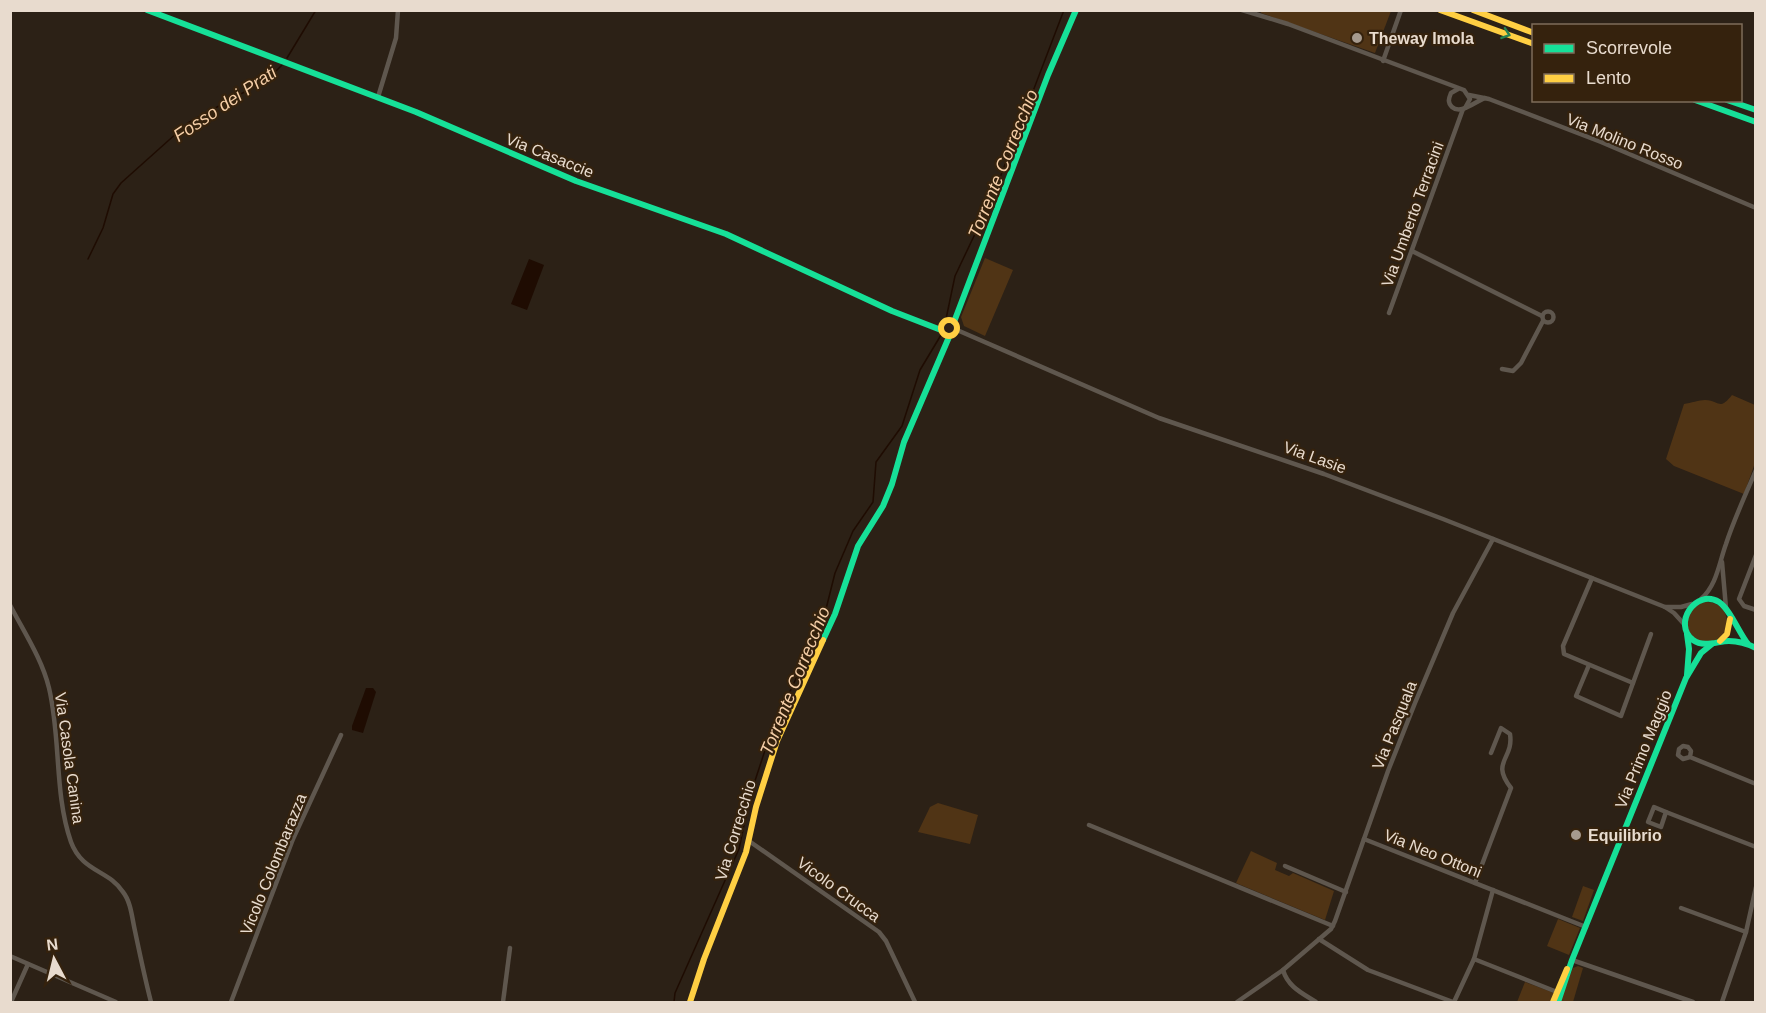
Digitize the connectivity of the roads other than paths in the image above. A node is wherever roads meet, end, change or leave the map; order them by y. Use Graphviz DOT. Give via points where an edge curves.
graph roads {
  1 [pos="147,10"];
  2 [pos="398,10"];
  3 [pos="1076,10"];
  4 [pos="1242,10"];
  5 [pos="1440,10"];
  6 [pos="1473,10"];
  7 [pos="1400,13"];
  8 [pos="1532,33"];
  9 [pos="1532,44"];
  10 [pos="1383,61"];
  11 [pos="1447,84"];
  12 [pos="1461,89"];
  13 [pos="1469,95"];
  14 [pos="1449,96"];
  15 [pos="378,97"];
  16 [pos="1485,98"];
  17 [pos="1700,102"];
  18 [pos="1732,102"];
  19 [pos="1453,108"];
  20 [pos="1464,108"];
  21 [pos="1755,111"];
  22 [pos="1755,122"];
  23 [pos="1458,123"];
  24 [pos="1755,208"];
  25 [pos="1412,251"];
  26 [pos="1389,313"];
  27 [pos="954,322"];
  28 [pos="941,330"];
  29 [pos="957,330"];
  30 [pos="949,337"];
  31 [pos="1502,369"];
  32 [pos="1755,470"];
  33 [pos="1493,539"];
  34 [pos="1755,555"];
  35 [pos="1722,560"];
  36 [pos="1592,578"];
  37 [pos="1700,600"];
  38 [pos="1692,604"];
  39 [pos="10,605"];
  40 [pos="1665,607"];
  41 [pos="1726,610"];
  42 [pos="1755,610"];
  43 [pos="1730,618"];
  44 [pos="1684,625"];
  45 [pos="1651,634"];
  46 [pos="1687,634"];
  47 [pos="1719,641"];
  48 [pos="1712,644"];
  49 [pos="1748,644"];
  50 [pos="1755,648"];
  51 [pos="1588,665"];
  52 [pos="1686,678"];
  53 [pos="1633,683"];
  54 [pos="340,735"];
  55 [pos="1491,753"];
  56 [pos="1690,757"];
  57 [pos="1755,784"];
  58 [pos="1666,812"];
  59 [pos="1089,825"];
  60 [pos="1364,839"];
  61 [pos="749,841"];
  62 [pos="1755,847"];
  63 [pos="1285,866"];
  64 [pos="1475,883"];
  65 [pos="1755,887"];
  66 [pos="1493,890"];
  67 [pos="1346,892"];
  68 [pos="1681,908"];
  69 [pos="1333,926"];
  70 [pos="1586,927"];
  71 [pos="1748,930"];
  72 [pos="1319,939"];
  73 [pos="510,948"];
  74 [pos="10,956"];
  75 [pos="1474,959"];
  76 [pos="1572,962"];
  77 [pos="28,964"];
  78 [pos="1283,970"];
  79 [pos="1557,992"];
  80 [pos="11,1002"];
  81 [pos="116,1002"];
  82 [pos="151,1002"];
  83 [pos="231,1002"];
  84 [pos="503,1002"];
  85 [pos="690,1002"];
  86 [pos="915,1002"];
  87 [pos="1237,1002"];
  88 [pos="1316,1002"];
  89 [pos="1453,1002"];
  90 [pos="1552,1002"];
  91 [pos="1558,1002"];
  92 [pos="1693,1002"];
  93 [pos="1722,1002"];
  1 -- 15 [label="main road, Via Casaccie"];
  2 -- 15 [label="street" via="396,38"];
  3 -- 27 [label="main road"];
  4 -- 10 [label="street"];
  5 -- 9 [label="main road, one-way"];
  6 -- 8 [label="main road"];
  7 -- 10 [label="street"];
  10 -- 11 [label="street"];
  11 -- 12 [label="street"];
  11 -- 14 [label="street"];
  12 -- 13 [label="street"];
  12 -- 14 [label="street"];
  13 -- 16 [label="street, Via Molino Rosso"];
  13 -- 20 [label="street"];
  14 -- 19 [label="street"];
  15 -- 28 [label="main road, Via Casaccie" via="576,181 736,239"];
  16 -- 20 [label="street"];
  16 -- 24 [label="street, Via Molino Rosso"];
  17 -- 22 [label="main road"];
  18 -- 21 [label="main road"];
  19 -- 20 [label="street"];
  19 -- 23 [label="street, Via Umberto Terracini"];
  20 -- 23 [label="street, Via Umberto Terracini"];
  23 -- 25 [label="street, Via Umberto Terracini"];
  25 -- 26 [label="street, Via Umberto Terracini"];
  25 -- 31 [label="street" via="1543,318 1521,363 1513,371"];
  27 -- 28 [label="main road" via="943,322"];
  27 -- 29 [label="main road"];
  28 -- 30 [label="main road"];
  29 -- 30 [label="main road, Via Correcchio"];
  29 -- 33 [label="street, Via Lasie" via="1159,418 1324,474"];
  30 -- 61 [label="main road, Via Correcchio" via="904,442 883,506 858,546 835,615 777,741"];
  32 -- 35 [label="street"];
  33 -- 36 [label="street, Via Lasie"];
  33 -- 60 [label="street, Via Pasquala" via="1454,613"];
  34 -- 42 [label="street" via="1739,598 1744,606"];
  35 -- 37 [label="street" via="1712,586"];
  35 -- 41 [label="street"];
  36 -- 40 [label="street, Via Lasie"];
  36 -- 51 [label="street" via="1563,651"];
  37 -- 38 [label="main road, Via Lasie"];
  37 -- 41 [label="main road" via="1715,600"];
  38 -- 40 [label="street, Via Lasie"];
  38 -- 44 [label="main road"];
  39 -- 82 [label="street, Via Casola Canina" via="49,687 72,844 79,858 123,892"];
  40 -- 44 [label="street, Via Lasie"];
  41 -- 43 [label="main road"];
  43 -- 47 [label="main road" via="1727,634"];
  43 -- 49 [label="main road"];
  44 -- 46 [label="main road, Via Lasie"];
  45 -- 53 [label="street"];
  46 -- 48 [label="main road" via="1695,642"];
  46 -- 52 [label="main road, Via Primo Maggio"];
  47 -- 48 [label="main road"];
  47 -- 49 [label="main road"];
  48 -- 52 [label="main road, Via Primo Maggio" via="1701,653"];
  49 -- 50 [label="main road"];
  51 -- 53 [label="street"];
  51 -- 53 [label="street" via="1576,696 1621,716"];
  52 -- 70 [label="main road, Via Primo Maggio"];
  54 -- 83 [label="street, Vicolo Colombarazza" via="293,839"];
  55 -- 64 [label="street" via="1501,728 1507,731 1510,738 1502,776 1511,788"];
  56 -- 57 [label="street"];
  58 -- 58 [label="street" via="1654,807 1648,822 1661,827"];
  58 -- 62 [label="street"];
  59 -- 69 [label="street"];
  60 -- 64 [label="street, Via Neo Ottoni"];
  60 -- 67 [label="street, Via Pasquala"];
  61 -- 85 [label="main road, Via Correcchio"];
  61 -- 86 [label="street, Vicolo Crucca" via="883,936"];
  63 -- 67 [label="street"];
  64 -- 66 [label="street, Via Neo Ottoni"];
  65 -- 71 [label="street"];
  66 -- 70 [label="street, Via Neo Ottoni"];
  66 -- 75 [label="street"];
  67 -- 69 [label="street, Via Pasquala"];
  68 -- 71 [label="street"];
  69 -- 72 [label="street, Via Pasquala"];
  70 -- 76 [label="main road, Via Primo Maggio"];
  71 -- 93 [label="street"];
  72 -- 78 [label="street, Via Pasquala"];
  72 -- 89 [label="street" via="1368,970"];
  73 -- 84 [label="street"];
  74 -- 77 [label="street"];
  75 -- 79 [label="street"];
  75 -- 89 [label="street"];
  76 -- 79 [label="main road, Via Primo Maggio"];
  76 -- 91 [label="main road, Via Primo Maggio"];
  76 -- 92 [label="street"];
  77 -- 80 [label="street"];
  77 -- 81 [label="street"];
  78 -- 87 [label="street, Via Pasquala"];
  78 -- 88 [label="street" via="1291,986"];
  79 -- 90 [label="main road, Via Primo Maggio"];
}
